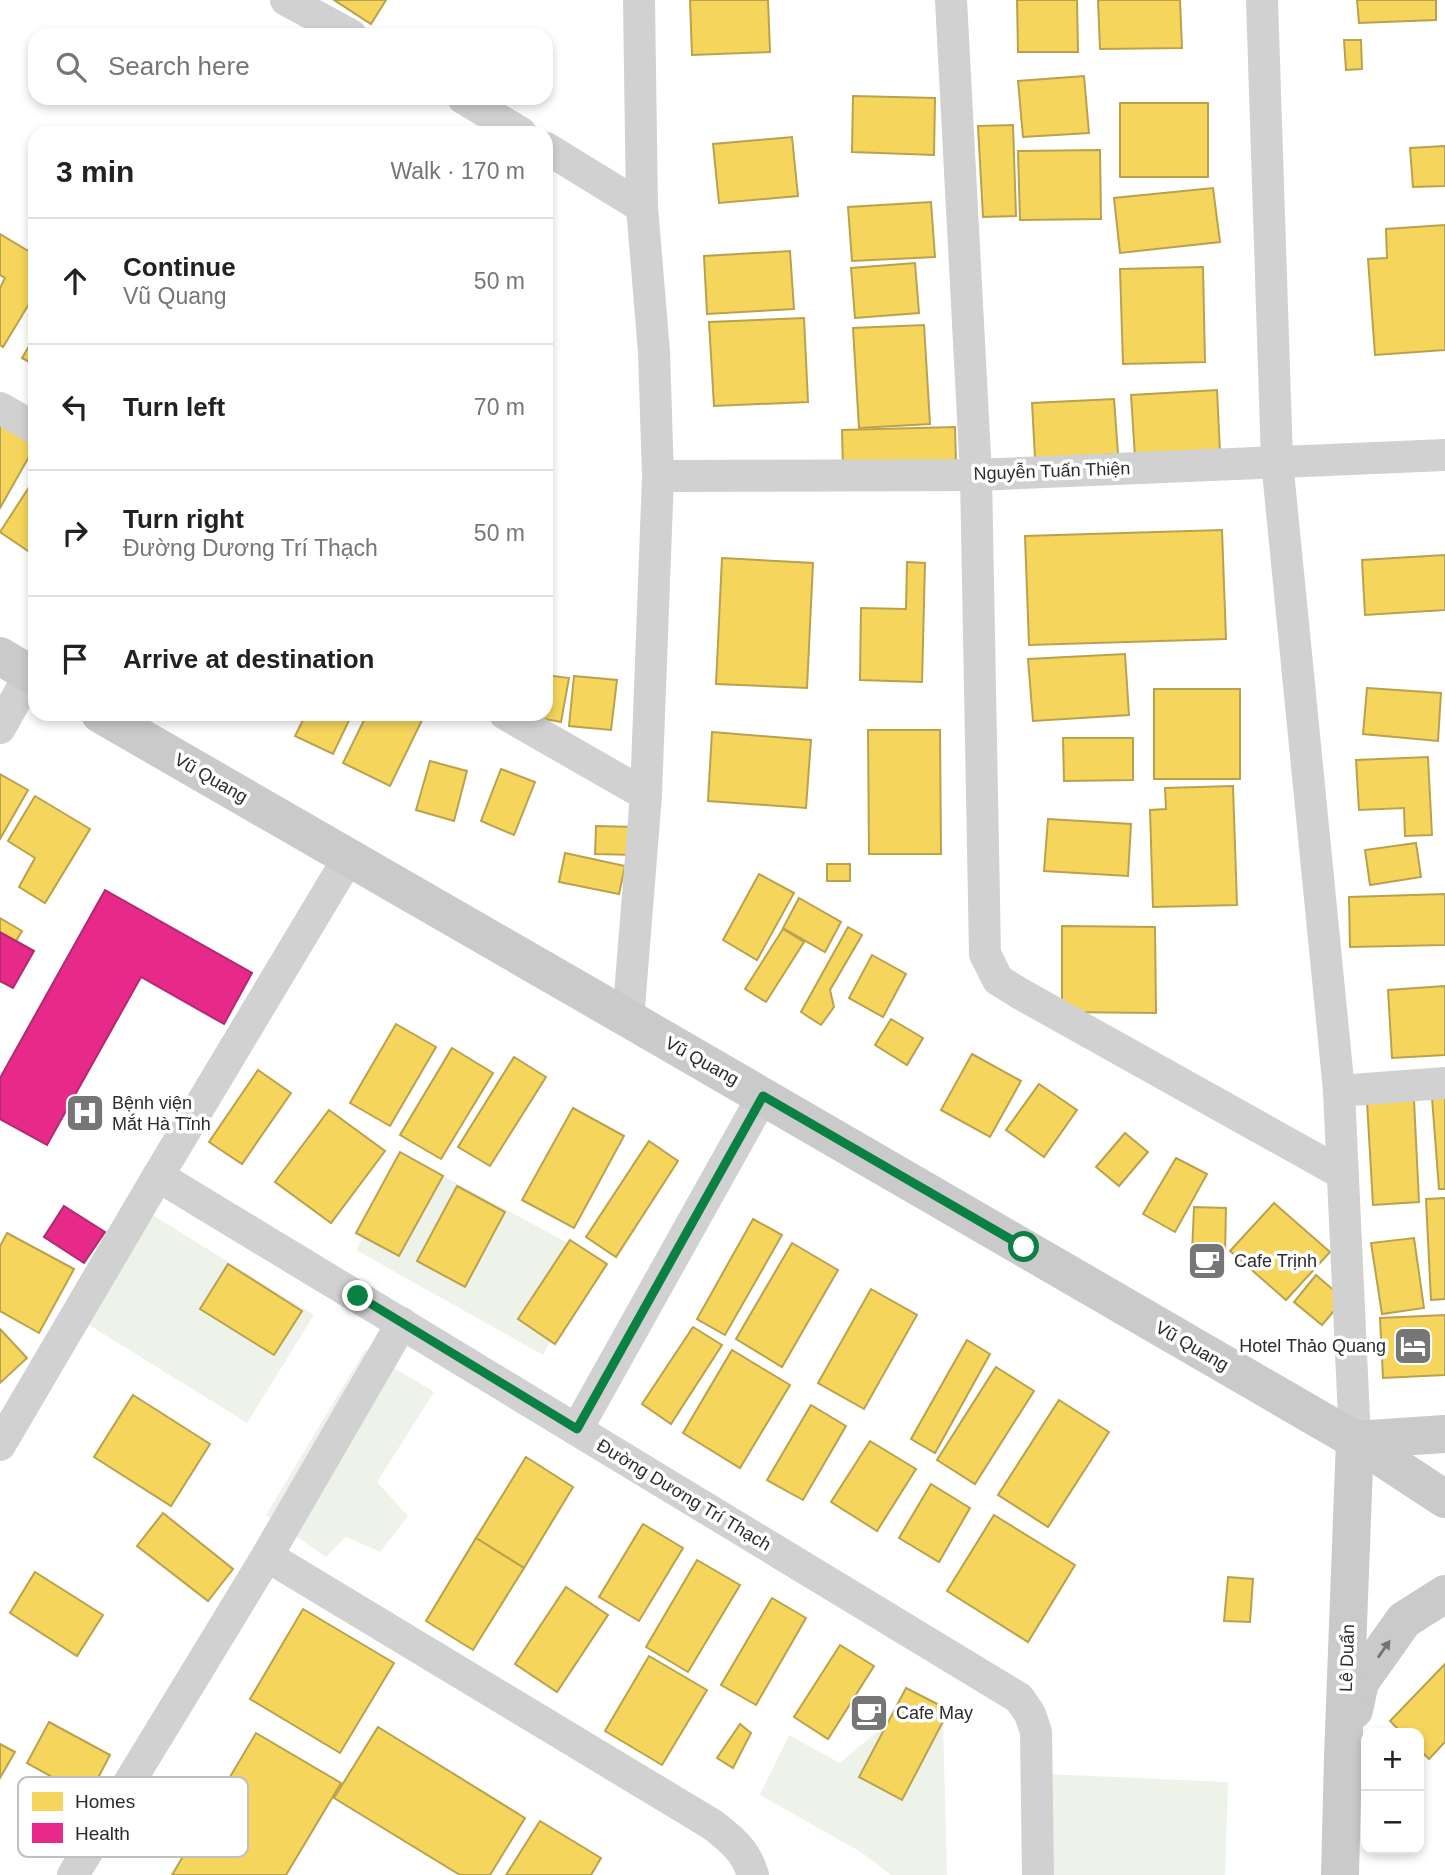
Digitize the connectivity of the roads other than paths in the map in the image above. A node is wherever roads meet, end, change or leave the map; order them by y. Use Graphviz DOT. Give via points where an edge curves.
graph roads {
  1 [pos="286,0"];
  2 [pos="639,0"];
  3 [pos="951,0"];
  4 [pos="1262,0"];
  5 [pos="338,28"];
  6 [pos="475,105"];
  7 [pos="509,126"];
  8 [pos="553,152"];
  9 [pos="642,206"];
  10 [pos="0,408"];
  11 [pos="28,424"];
  12 [pos="1445,455"];
  13 [pos="1277,461"];
  14 [pos="976,475"];
  15 [pos="658,476"];
  16 [pos="22,669"];
  17 [pos="112,721"];
  18 [pos="517,721"];
  19 [pos="0,728"];
  20 [pos="646,795"];
  21 [pos="349,857"];
  22 [pos="628,1020"];
  23 [pos="1445,1083"];
  24 [pos="1339,1091"];
  25 [pos="763,1096"];
  26 [pos="1343,1174"];
  27 [pos="158,1176"];
  28 [pos="402,1323"];
  29 [pos="577,1429"];
  30 [pos="1445,1434"];
  31 [pos="1355,1440"];
  32 [pos="0,1446"];
  33 [pos="1445,1499"];
  34 [pos="267,1556"];
  35 [pos="1445,1594"];
  36 [pos="1343,1757"];
  37 [pos="133,1777"];
  38 [pos="84,1857"];
  39 [pos="73,1875"];
  40 [pos="753,1875"];
  41 [pos="1038,1875"];
  42 [pos="1340,1875"];
  1 -- 5 [label="street"];
  2 -- 9 [label="street"];
  3 -- 14 [label="street"];
  4 -- 13 [label="street"];
  6 -- 7 [label="street"];
  8 -- 9 [label="street"];
  9 -- 15 [label="street"];
  10 -- 11 [label="street"];
  12 -- 13 [label="street, Nguyễn Tuấn Thiện"];
  13 -- 14 [label="street, Nguyễn Tuấn Thiện"];
  13 -- 24 [label="street"];
  14 -- 15 [label="street, Nguyễn Tuấn Thiện"];
  14 -- 26 [label="street" via="985,954 998,980"];
  15 -- 20 [label="street"];
  16 -- 19 [label="street"];
  17 -- 21 [label="main road, Vũ Quang"];
  18 -- 20 [label="street"];
  20 -- 22 [label="street"];
  21 -- 22 [label="main road, Vũ Quang"];
  21 -- 27 [label="street"];
  22 -- 25 [label="main road, Vũ Quang"];
  23 -- 24 [label="street"];
  24 -- 26 [label="street"];
  25 -- 29 [label="street"];
  25 -- 31 [label="main road, Vũ Quang"];
  26 -- 31 [label="street"];
  27 -- 28 [label="street, Đường Dương Trí Thạch"];
  27 -- 32 [label="street"];
  28 -- 29 [label="street, Đường Dương Trí Thạch"];
  28 -- 34 [label="street"];
  29 -- 41 [label="street, Đường Dương Trí Thạch" via="1018,1698 1036,1732"];
  30 -- 31 [label="main road"];
  31 -- 33 [label="main road, Vũ Quang"];
  31 -- 36 [label="main road, Lê Duẩn"];
  34 -- 37 [label="street"];
  34 -- 40 [label="street" via="713,1825 737,1844"];
  36 -- 35 [label="main road, one-way" via="1360,1682 1404,1620"];
  36 -- 42 [label="main road, Lê Duẩn"];
  38 -- 39 [label="street"];
}
